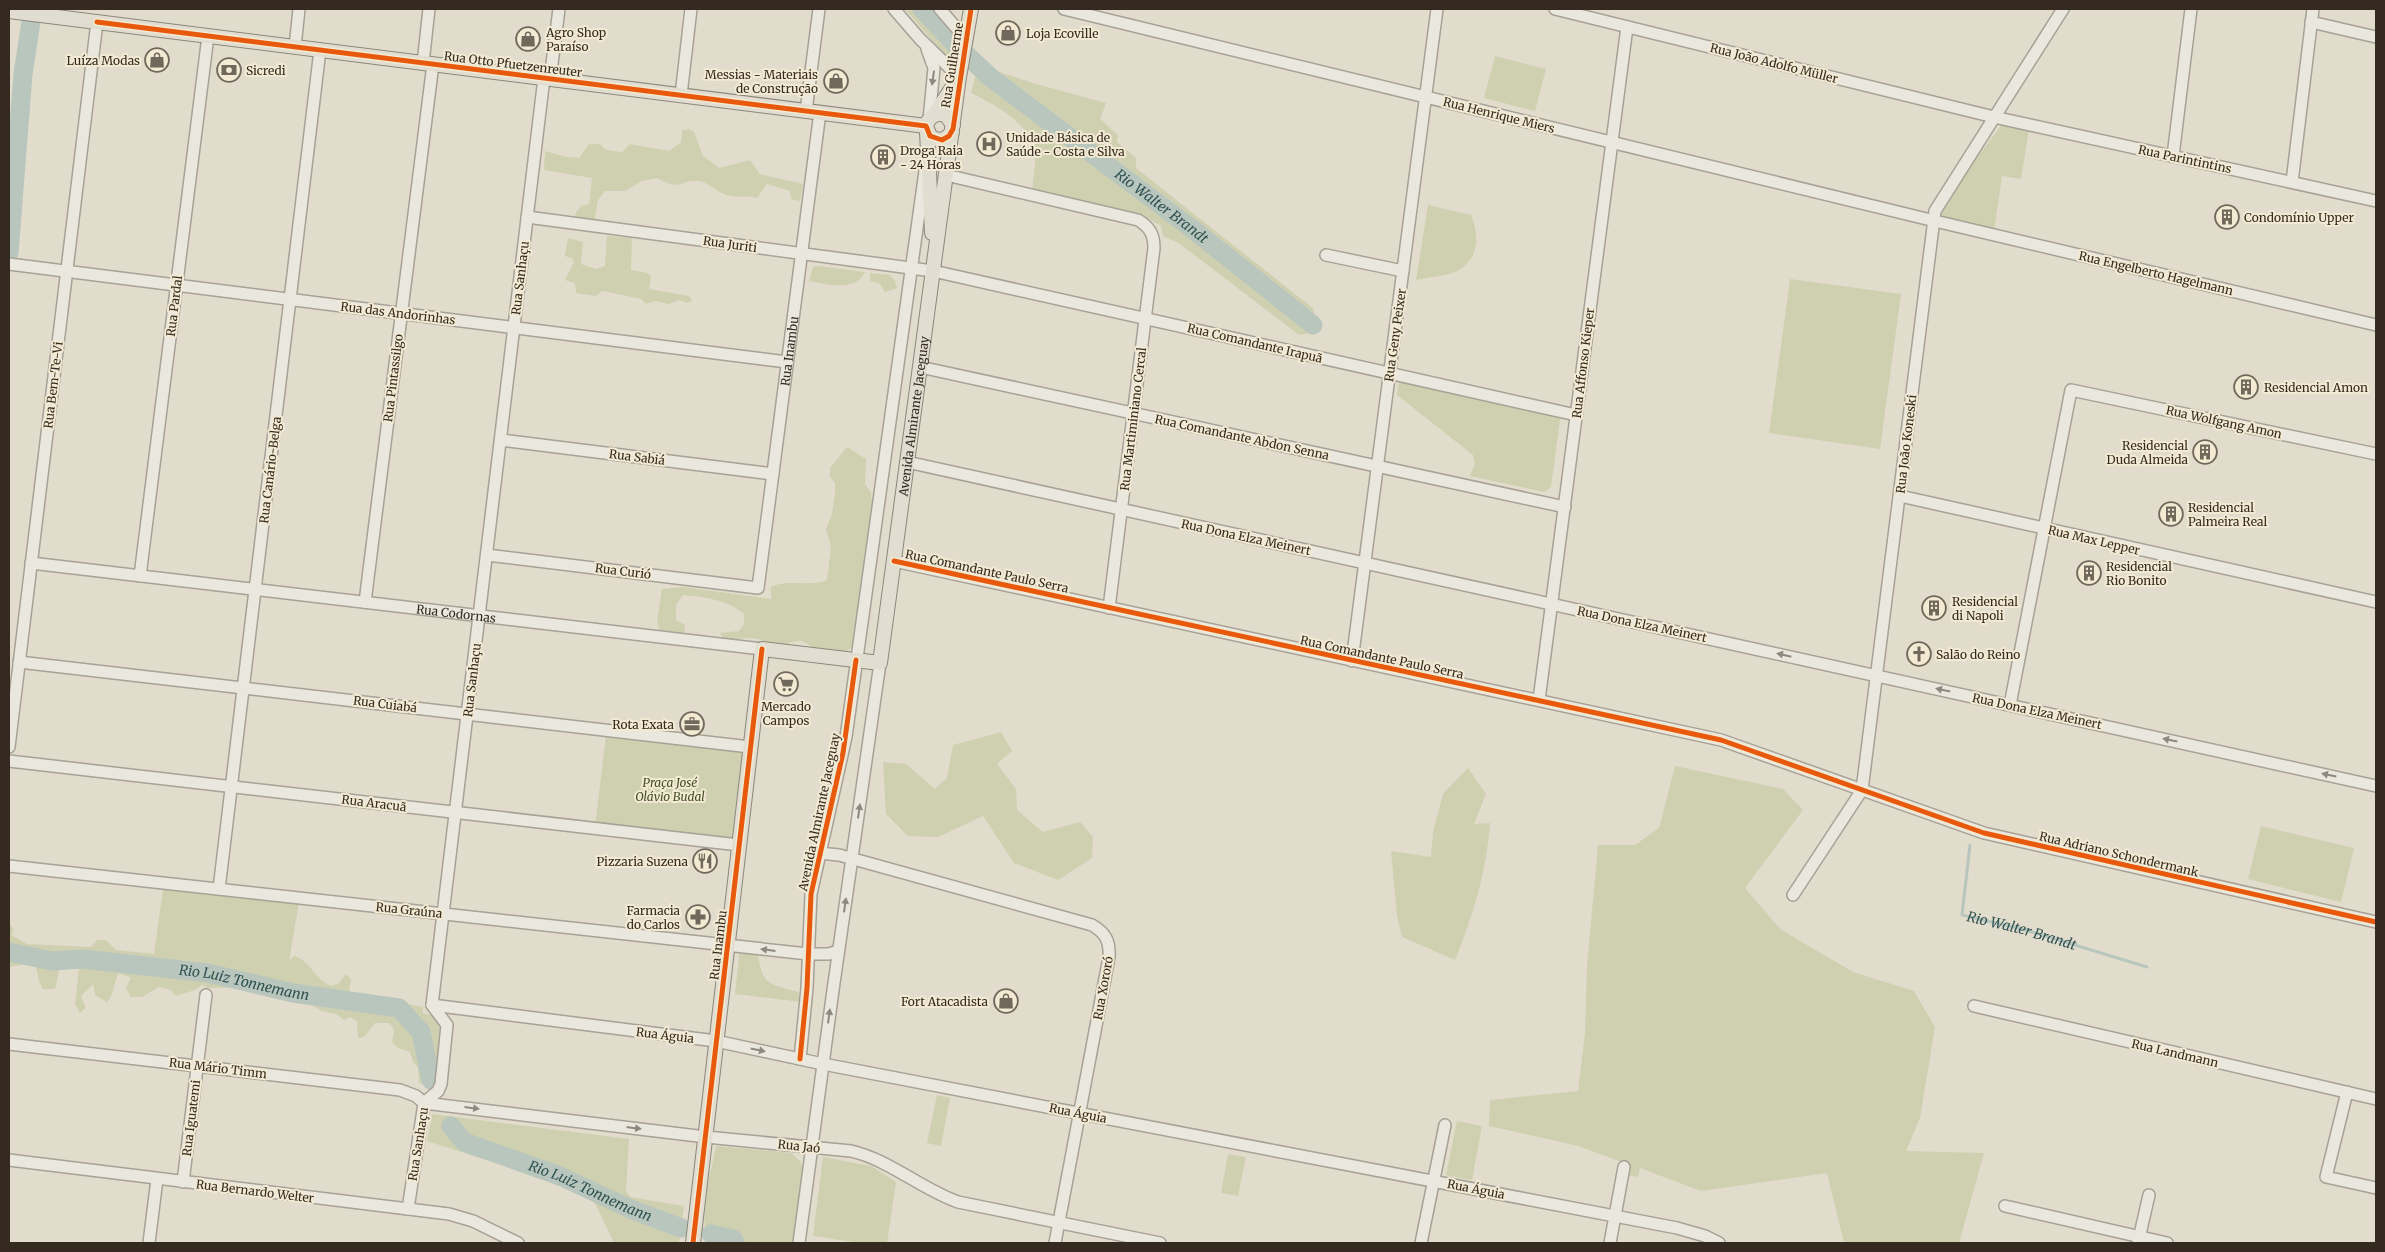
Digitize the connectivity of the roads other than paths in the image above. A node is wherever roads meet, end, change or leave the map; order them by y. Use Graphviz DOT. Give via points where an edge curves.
graph roads {
  1 [pos="78,9"];
  2 [pos="299,9"];
  3 [pos="429,9"];
  4 [pos="559,9"];
  5 [pos="691,9"];
  6 [pos="819,9"];
  7 [pos="894,9"];
  8 [pos="971,9"];
  9 [pos="1064,9"];
  10 [pos="1437,9"];
  11 [pos="1555,9"];
  12 [pos="2063,9"];
  13 [pos="2191,9"];
  14 [pos="2313,9"];
  15 [pos="942,10"];
  16 [pos="9,11"];
  17 [pos="38,12"];
  18 [pos="67,12"];
  19 [pos="97,22"];
  20 [pos="2311,22"];
  21 [pos="1627,26"];
  22 [pos="208,36"];
  23 [pos="2376,37"];
  24 [pos="920,39"];
  25 [pos="965,41"];
  26 [pos="295,47"];
  27 [pos="320,50"];
  28 [pos="428,64"];
  29 [pos="959,77"];
  30 [pos="547,78"];
  31 [pos="681,95"];
  32 [pos="1426,97"];
  33 [pos="813,112"];
  34 [pos="1994,117"];
  35 [pos="929,123"];
  36 [pos="952,128"];
  37 [pos="1611,142"];
  38 [pos="927,155"];
  39 [pos="2173,156"];
  40 [pos="946,175"];
  41 [pos="2292,182"];
  42 [pos="2376,201"];
  43 [pos="527,217"];
  44 [pos="1935,221"];
  45 [pos="801,254"];
  46 [pos="1326,255"];
  47 [pos="13,265"];
  48 [pos="911,269"];
  49 [pos="1403,271"];
  50 [pos="67,272"];
  51 [pos="933,272"];
  52 [pos="177,285"];
  53 [pos="290,300"];
  54 [pos="402,314"];
  55 [pos="1145,319"];
  56 [pos="2376,325"];
  57 [pos="514,328"];
  58 [pos="788,362"];
  59 [pos="920,367"];
  60 [pos="1390,374"];
  61 [pos="1134,413"];
  62 [pos="1576,415"];
  63 [pos="500,440"];
  64 [pos="2376,454"];
  65 [pos="907,462"];
  66 [pos="1378,466"];
  67 [pos="773,474"];
  68 [pos="1900,496"];
  69 [pos="1564,507"];
  70 [pos="1122,509"];
  71 [pos="2044,529"];
  72 [pos="487,555"];
  73 [pos="894,562"];
  74 [pos="31,563"];
  75 [pos="1365,563"];
  76 [pos="140,576"];
  77 [pos="758,588"];
  78 [pos="255,590"];
  79 [pos="365,602"];
  80 [pos="2376,602"];
  81 [pos="1552,604"];
  82 [pos="1109,608"];
  83 [pos="479,616"];
  84 [pos="762,649"];
  85 [pos="856,660"];
  86 [pos="1352,661"];
  87 [pos="19,662"];
  88 [pos="880,663"];
  89 [pos="1876,676"];
  90 [pos="243,688"];
  91 [pos="1539,700"];
  92 [pos="2010,705"];
  93 [pos="468,714"];
  94 [pos="9,747"];
  95 [pos="750,747"];
  96 [pos="9,761"];
  97 [pos="231,786"];
  98 [pos="2376,786"];
  99 [pos="1862,790"];
  100 [pos="456,812"];
  101 [pos="739,845"];
  102 [pos="819,853"];
  103 [pos="852,859"];
  104 [pos="9,866"];
  105 [pos="219,889"];
  106 [pos="1793,895"];
  107 [pos="444,914"];
  108 [pos="2376,922"];
  109 [pos="728,945"];
  110 [pos="838,951"];
  111 [pos="808,954"];
  112 [pos="206,995"];
  113 [pos="432,1005"];
  114 [pos="1974,1006"];
  115 [pos="716,1041"];
  116 [pos="9,1044"];
  117 [pos="800,1059"];
  118 [pos="823,1064"];
  119 [pos="197,1066"];
  120 [pos="2347,1092"];
  121 [pos="2376,1099"];
  122 [pos="424,1102"];
  123 [pos="1080,1113"];
  124 [pos="1445,1125"];
  125 [pos="706,1137"];
  126 [pos="811,1148"];
  127 [pos="9,1160"];
  128 [pos="1624,1167"];
  129 [pos="157,1178"];
  130 [pos="1433,1181"];
  131 [pos="183,1182"];
  132 [pos="2376,1188"];
  133 [pos="2148,1196"];
  134 [pos="2005,1206"];
  135 [pos="408,1209"];
  136 [pos="1615,1216"];
  137 [pos="1059,1223"];
  138 [pos="496,1239"];
  139 [pos="2139,1240"];
  140 [pos="149,1243"];
  141 [pos="518,1243"];
  142 [pos="694,1243"];
  143 [pos="799,1243"];
  144 [pos="1055,1243"];
  145 [pos="1160,1243"];
  146 [pos="1421,1243"];
  147 [pos="1610,1243"];
  148 [pos="1719,1243"];
  149 [pos="2168,1243"];
  1 -- 19 [label="main road, Rua Otto Pfuetzenreuter"];
  2 -- 26 [label="street"];
  3 -- 28 [label="street, Rua Pintassilgo"];
  4 -- 30 [label="street, Rua Sanhaçu"];
  5 -- 31 [label="street"];
  6 -- 33 [label="street, Rua Inambu"];
  7 -- 24 [label="street"];
  8 -- 25 [label="main road, Rua Guilherme"];
  9 -- 32 [label="street, Rua Henrique Miers"];
  10 -- 32 [label="street, Rua Geny Peixer"];
  11 -- 21 [label="street, Rua João Adolfo Müller"];
  12 -- 34 [label="street, Rua João Koneski"];
  13 -- 39 [label="street"];
  14 -- 20 [label="street"];
  15 -- 25 [label="street"];
  16 -- 17 [label="main road, Rua Otto Pfuetzenreuter"];
  17 -- 18 [label="main road, Rua Otto Pfuetzenreuter"];
  18 -- 19 [label="main road, Rua Otto Pfuetzenreuter"];
  19 -- 22 [label="main road, Rua Otto Pfuetzenreuter"];
  19 -- 50 [label="street, Rua Bem-Te-Vi"];
  20 -- 23 [label="street"];
  20 -- 41 [label="street"];
  21 -- 34 [label="street, Rua João Adolfo Müller"];
  21 -- 37 [label="street, Rua Affonso Kieper"];
  22 -- 26 [label="main road, Rua Otto Pfuetzenreuter"];
  22 -- 52 [label="street, Rua Pardal"];
  24 -- 29 [label="street"];
  24 -- 35 [label="street, Avenida Almirante Jaceguay, one-way" via="934,68"];
  25 -- 29 [label="main road, Rua Guilherme"];
  26 -- 27 [label="main road, Rua Otto Pfuetzenreuter"];
  27 -- 28 [label="main road, Rua Otto Pfuetzenreuter"];
  27 -- 53 [label="street, Rua Canário-Belga"];
  28 -- 30 [label="main road, Rua Otto Pfuetzenreuter"];
  28 -- 54 [label="street, Rua Pintassilgo"];
  29 -- 35 [label="main road, Rua Guilherme"];
  29 -- 36 [label="main road, Rua Guilherme"];
  30 -- 31 [label="main road, Rua Otto Pfuetzenreuter"];
  30 -- 43 [label="street, Rua Sanhaçu"];
  31 -- 33 [label="main road, Rua Otto Pfuetzenreuter"];
  32 -- 37 [label="street, Rua Henrique Miers"];
  32 -- 49 [label="street, Rua Geny Peixer"];
  33 -- 35 [label="main road, Rua Otto Pfuetzenreuter"];
  33 -- 45 [label="street, Rua Inambu"];
  34 -- 39 [label="street, Rua Parintintins"];
  34 -- 44 [label="street, Rua João Koneski" via="1937,205"];
  35 -- 36 [label="main road" via="946,115"];
  35 -- 36 [label="main road" via="933,139 942,140"];
  35 -- 38 [label="main road, Avenida Almirante Jaceguay"];
  36 -- 40 [label="main road, Avenida Almirante Jaceguay"];
  37 -- 44 [label="street, Rua Henrique Miers"];
  37 -- 62 [label="street, Rua Affonso Kieper"];
  38 -- 48 [label="street, Avenida Almirante Jaceguay"];
  38 -- 51 [label="main road, Avenida Almirante Jaceguay"];
  39 -- 41 [label="street, Rua Parintintins"];
  40 -- 51 [label="main road, Avenida Almirante Jaceguay"];
  40 -- 55 [label="street, Rua Martiminiano Cercal" via="1138,220 1151,230 1154,248"];
  41 -- 42 [label="street, Rua Parintintins"];
  43 -- 45 [label="street, Rua Juriti"];
  43 -- 57 [label="street, Rua Sanhaçu"];
  44 -- 56 [label="street, Rua Engelberto Hagelmann"];
  44 -- 68 [label="street, Rua João Koneski"];
  45 -- 48 [label="street, Rua Juriti"];
  45 -- 58 [label="street, Rua Inambu"];
  46 -- 49 [label="street"];
  47 -- 50 [label="street, Rua das Andorinhas"];
  48 -- 51 [label="street, Rua Juriti"];
  48 -- 85 [label="street, Avenida Almirante Jaceguay"];
  49 -- 60 [label="street, Rua Geny Peixer"];
  50 -- 52 [label="street, Rua das Andorinhas"];
  50 -- 74 [label="street, Rua Bem-Te-Vi"];
  51 -- 55 [label="street, Rua Comandante Irapuã"];
  51 -- 59 [label="main road, Avenida Almirante Jaceguay"];
  52 -- 53 [label="street, Rua das Andorinhas"];
  52 -- 76 [label="street, Rua Pardal"];
  53 -- 54 [label="street, Rua das Andorinhas"];
  53 -- 78 [label="street, Rua Canário-Belga"];
  54 -- 57 [label="street, Rua das Andorinhas"];
  54 -- 79 [label="street, Rua Pintassilgo"];
  55 -- 60 [label="street, Rua Comandante Irapuã"];
  55 -- 61 [label="street, Rua Martiminiano Cercal"];
  57 -- 58 [label="street, Rua das Andorinhas"];
  57 -- 63 [label="street, Rua Sanhaçu"];
  58 -- 67 [label="street, Rua Inambu"];
  59 -- 61 [label="street, Rua Comandante Abdon Senna"];
  59 -- 65 [label="main road, Avenida Almirante Jaceguay"];
  60 -- 62 [label="street, Rua Comandante Irapuã"];
  60 -- 66 [label="street, Rua Geny Peixer"];
  61 -- 66 [label="street, Rua Comandante Abdon Senna"];
  61 -- 70 [label="street, Rua Martiminiano Cercal"];
  62 -- 69 [label="street, Rua Affonso Kieper"];
  63 -- 67 [label="street, Rua Sabiá"];
  63 -- 72 [label="street, Rua Sanhaçu"];
  64 -- 71 [label="street, Rua Wolfgang Amon" via="2071,390"];
  65 -- 70 [label="street, Rua Dona Elza Meinert"];
  65 -- 73 [label="main road, Avenida Almirante Jaceguay"];
  66 -- 69 [label="street, Rua Comandante Abdon Senna"];
  66 -- 75 [label="street, Rua Geny Peixer"];
  67 -- 77 [label="street, Rua Inambu"];
  68 -- 71 [label="street, Rua Max Lepper"];
  68 -- 89 [label="street, Rua João Koneski"];
  69 -- 81 [label="street, Rua Affonso Kieper"];
  70 -- 75 [label="street, Rua Dona Elza Meinert"];
  70 -- 82 [label="street, Rua Martiminiano Cercal"];
  71 -- 80 [label="street, Rua Max Lepper"];
  71 -- 92 [label="street"];
  72 -- 77 [label="street, Rua Curió"];
  72 -- 83 [label="street, Rua Sanhaçu"];
  73 -- 82 [label="street, Rua Comandante Paulo Serra"];
  73 -- 88 [label="main road, Avenida Almirante Jaceguay"];
  74 -- 76 [label="street, Rua Codornas"];
  74 -- 87 [label="street, Rua Bem-Te-Vi"];
  75 -- 81 [label="street, Rua Dona Elza Meinert"];
  75 -- 86 [label="street, Rua Geny Peixer"];
  76 -- 78 [label="street, Rua Codornas"];
  78 -- 79 [label="street, Rua Codornas"];
  78 -- 90 [label="street, Rua Canário-Belga"];
  79 -- 83 [label="street, Rua Codornas"];
  89 -- 81 [label="street, Rua Dona Elza Meinert, one-way"];
  81 -- 91 [label="street, Rua Affonso Kieper"];
  82 -- 86 [label="street, Rua Comandante Paulo Serra"];
  83 -- 84 [label="street, Rua Codornas"];
  83 -- 93 [label="street, Rua Sanhaçu"];
  84 -- 85 [label="main road, Rua Codornas"];
  84 -- 95 [label="main road, Rua Inambu"];
  85 -- 88 [label="main road, Rua Codornas"];
  85 -- 102 [label="street, Avenida Almirante Jaceguay" via="843,753"];
  86 -- 91 [label="street, Rua Comandante Paulo Serra"];
  87 -- 90 [label="street, Rua Cuiabá"];
  87 -- 94 [label="street, Rua Bem-Te-Vi"];
  103 -- 88 [label="street, Avenida Almirante Jaceguay, one-way"];
  92 -- 89 [label="street, Rua Dona Elza Meinert, one-way"];
  89 -- 99 [label="street, Rua João Koneski"];
  90 -- 93 [label="street, Rua Cuiabá"];
  90 -- 97 [label="street, Rua Canário-Belga"];
  91 -- 99 [label="street, Rua Comandante Paulo Serra" via="1721,740"];
  98 -- 92 [label="street, Rua Dona Elza Meinert, one-way"];
  93 -- 95 [label="street, Rua Cuiabá"];
  93 -- 100 [label="street, Rua Sanhaçu"];
  95 -- 101 [label="main road, Rua Inambu"];
  96 -- 97 [label="street, Rua Aracuã"];
  97 -- 100 [label="street, Rua Aracuã"];
  97 -- 105 [label="street, Rua Canário-Belga"];
  99 -- 106 [label="street, Rua João Koneski"];
  99 -- 108 [label="street, Rua Adriano Schondermank" via="1991,835"];
  100 -- 101 [label="street, Rua Aracuã"];
  100 -- 107 [label="street, Rua Sanhaçu"];
  101 -- 109 [label="main road, Rua Inambu"];
  102 -- 103 [label="street, Rua Xororó"];
  102 -- 111 [label="street, Avenida Almirante Jaceguay" via="811,894"];
  110 -- 103 [label="street, Avenida Almirante Jaceguay, one-way"];
  103 -- 123 [label="street, Rua Xororó" via="1092,925 1105,934 1109,957"];
  104 -- 105 [label="street, Rua Graúna"];
  105 -- 107 [label="street, Rua Graúna"];
  107 -- 109 [label="street, Rua Graúna"];
  107 -- 113 [label="street, Rua Sanhaçu"];
  111 -- 109 [label="street, Rua Graúna, one-way"];
  109 -- 115 [label="main road, Rua Inambu"];
  110 -- 111 [label="street, Rua Graúna"];
  118 -- 110 [label="street, Avenida Almirante Jaceguay, one-way"];
  111 -- 117 [label="street, Avenida Almirante Jaceguay" via="808,988"];
  112 -- 119 [label="street, Rua Iguatemi"];
  113 -- 115 [label="street, Rua Águia"];
  113 -- 122 [label="street, Rua Sanhaçu" via="448,1025 448,1035 441,1084 434,1096"];
  114 -- 120 [label="street, Rua Landmann"];
  115 -- 117 [label="street, Rua Águia, one-way"];
  115 -- 125 [label="main road, Rua Inambu"];
  116 -- 119 [label="street, Rua Mário Timm"];
  117 -- 118 [label="street, Rua Águia"];
  118 -- 123 [label="street, Rua Águia"];
  118 -- 126 [label="street, Avenida Almirante Jaceguay"];
  119 -- 122 [label="street, Rua Mário Timm" via="400,1090"];
  119 -- 131 [label="street, Rua Iguatemi"];
  120 -- 121 [label="street, Rua Landmann"];
  120 -- 132 [label="street" via="2326,1177"];
  122 -- 125 [label="street, Rua Jaó, one-way"];
  122 -- 135 [label="street, Rua Sanhaçu"];
  123 -- 130 [label="street, Rua Águia"];
  123 -- 137 [label="street, Rua Xororó"];
  124 -- 130 [label="street"];
  125 -- 126 [label="street, Rua Jaó"];
  125 -- 142 [label="main road, Rua Inambu"];
  126 -- 137 [label="street, Rua Jaó" via="851,1151 866,1156 958,1202"];
  126 -- 143 [label="street, Avenida Almirante Jaceguay"];
  127 -- 129 [label="street, Rua Bernardo Welter"];
  128 -- 136 [label="street"];
  129 -- 131 [label="street, Rua Bernardo Welter"];
  129 -- 140 [label="street"];
  130 -- 136 [label="street, Rua Águia"];
  130 -- 146 [label="street"];
  131 -- 135 [label="street, Rua Bernardo Welter"];
  133 -- 139 [label="street"];
  134 -- 139 [label="street"];
  135 -- 138 [label="street, Rua Bernardo Welter" via="462,1217"];
  136 -- 147 [label="street"];
  136 -- 148 [label="street, Rua Águia" via="1692,1231"];
  137 -- 144 [label="street, Rua Xororó"];
  137 -- 145 [label="street, Rua Jaó"];
  138 -- 141 [label="street, Rua Bernardo Welter"];
  139 -- 149 [label="street"];
}
